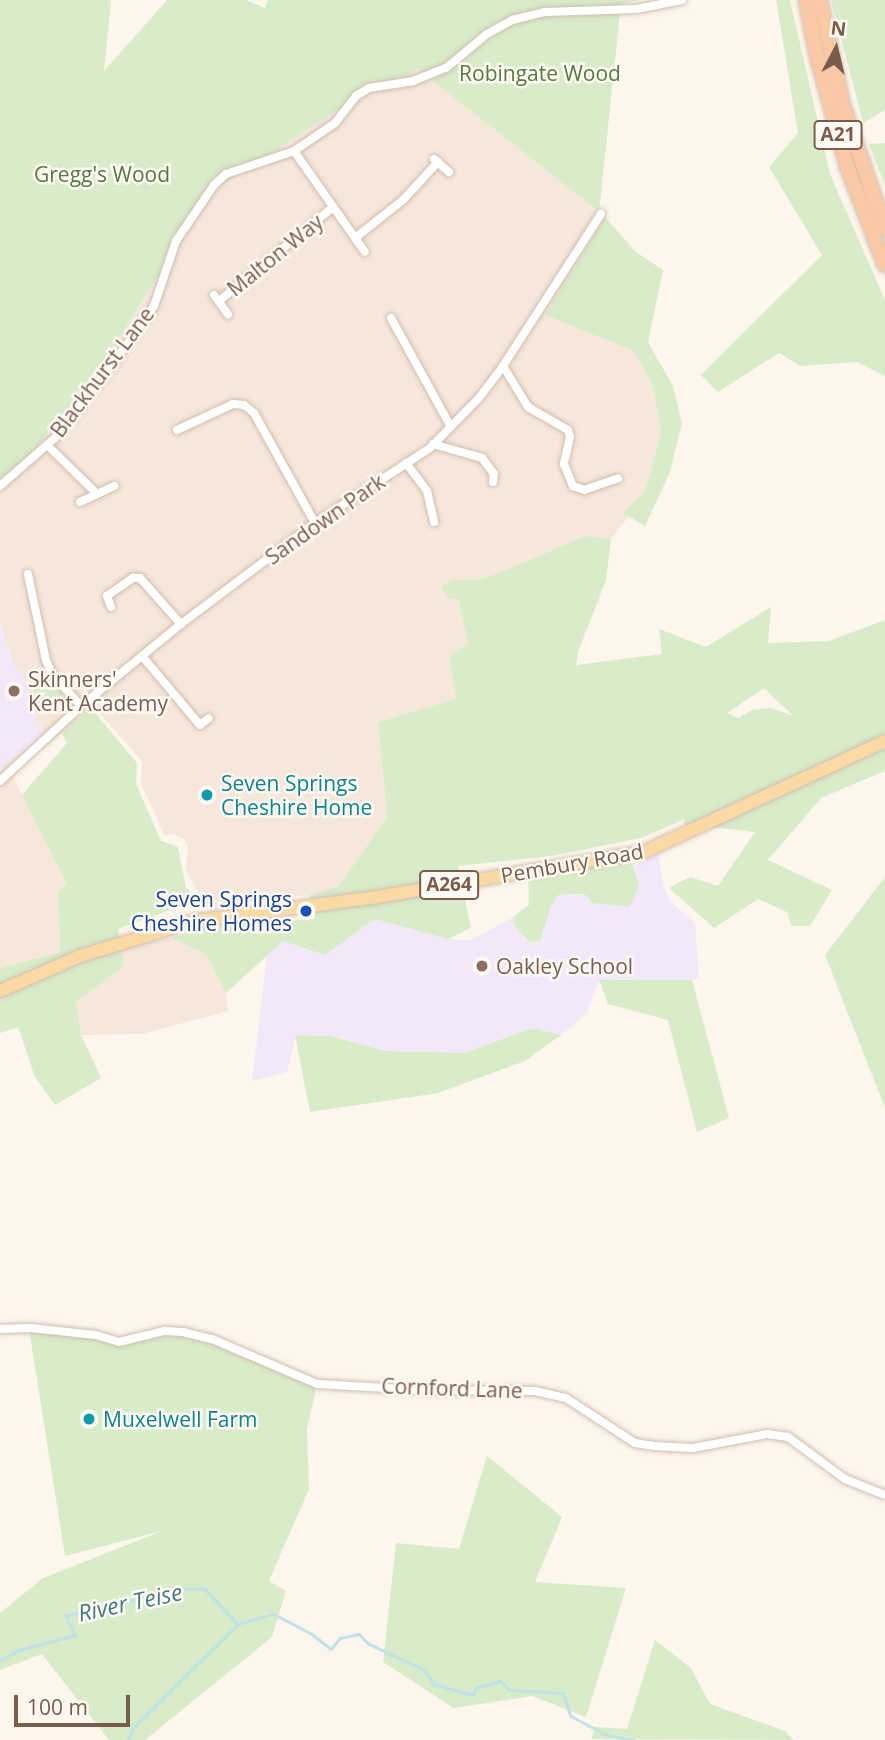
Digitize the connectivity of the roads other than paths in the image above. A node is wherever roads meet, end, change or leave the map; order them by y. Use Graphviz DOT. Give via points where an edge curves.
graph roads {
  1 [pos="682,0"];
  2 [pos="806,0"];
  3 [pos="820,0"];
  4 [pos="294,152"];
  5 [pos="449,172"];
  6 [pos="332,208"];
  7 [pos="601,214"];
  8 [pos="885,229"];
  9 [pos="355,238"];
  10 [pos="365,252"];
  11 [pos="885,265"];
  12 [pos="228,314"];
  13 [pos="391,318"];
  14 [pos="398,330"];
  15 [pos="387,336"];
  16 [pos="503,366"];
  17 [pos="451,427"];
  18 [pos="177,430"];
  19 [pos="433,444"];
  20 [pos="47,445"];
  21 [pos="406,463"];
  22 [pos="596,477"];
  23 [pos="618,478"];
  24 [pos="493,482"];
  25 [pos="0,486"];
  26 [pos="114,486"];
  27 [pos="600,486"];
  28 [pos="97,494"];
  29 [pos="80,502"];
  30 [pos="435,522"];
  31 [pos="315,523"];
  32 [pos="28,574"];
  33 [pos="98,591"];
  34 [pos="107,596"];
  35 [pos="111,607"];
  36 [pos="181,624"];
  37 [pos="142,656"];
  38 [pos="81,706"];
  39 [pos="209,718"];
  40 [pos="200,725"];
  41 [pos="193,732"];
  42 [pos="885,741"];
  43 [pos="0,781"];
  44 [pos="0,991"];
  45 [pos="0,1328"];
  46 [pos="885,1495"];
  1 -- 4 [label="street, Blackhurst Lane" via="636,9 545,12 512,20 446,68 413,81 369,88 356,96 335,124"];
  2 -- 11 [label="highway, A21" via="834,121"];
  3 -- 8 [label="highway, A21" via="844,106"];
  4 -- 6 [label="street, Malton Way"];
  4 -- 20 [label="street, Blackhurst Lane" via="226,174 214,185 176,241 154,306"];
  5 -- 9 [label="street, Malton Way" via="436,160 403,200"];
  6 -- 9 [label="street, Malton Way"];
  6 -- 12 [label="street, Malton Way" via="216,298"];
  7 -- 16 [label="street, Sandown Park"];
  9 -- 10 [label="street, Malton Way"];
  13 -- 14 [label="street"];
  14 -- 15 [label="street"];
  14 -- 17 [label="street"];
  16 -- 17 [label="street, Sandown Park"];
  16 -- 27 [label="street" via="528,407 568,430 564,464 573,486 584,490"];
  17 -- 19 [label="street, Sandown Park"];
  18 -- 31 [label="street" via="233,404 244,405 254,413"];
  19 -- 21 [label="street, Sandown Park"];
  19 -- 24 [label="street" via="482,458 495,474"];
  20 -- 25 [label="street, Blackhurst Lane"];
  20 -- 28 [label="street"];
  21 -- 30 [label="street" via="427,491"];
  21 -- 31 [label="street, Sandown Park"];
  22 -- 27 [label="street"];
  23 -- 27 [label="street"];
  26 -- 28 [label="street"];
  28 -- 29 [label="street"];
  31 -- 36 [label="street, Sandown Park"];
  32 -- 38 [label="street" via="46,660 52,674"];
  33 -- 34 [label="street"];
  34 -- 35 [label="street"];
  34 -- 36 [label="street" via="140,578"];
  36 -- 37 [label="street, Sandown Park"];
  37 -- 38 [label="street, Sandown Park"];
  37 -- 40 [label="street"];
  38 -- 43 [label="street, Sandown Park"];
  39 -- 40 [label="street"];
  40 -- 41 [label="street"];
  42 -- 44 [label="main road, Pembury Road / A264" via="644,852 377,897 195,920 80,957"];
  45 -- 46 [label="street, Cornford Lane" via="70,1332 119,1342 164,1331 183,1332 212,1339 317,1384 535,1391 566,1398 635,1443 654,1446 693,1448 767,1434 788,1437 845,1479"];
}
